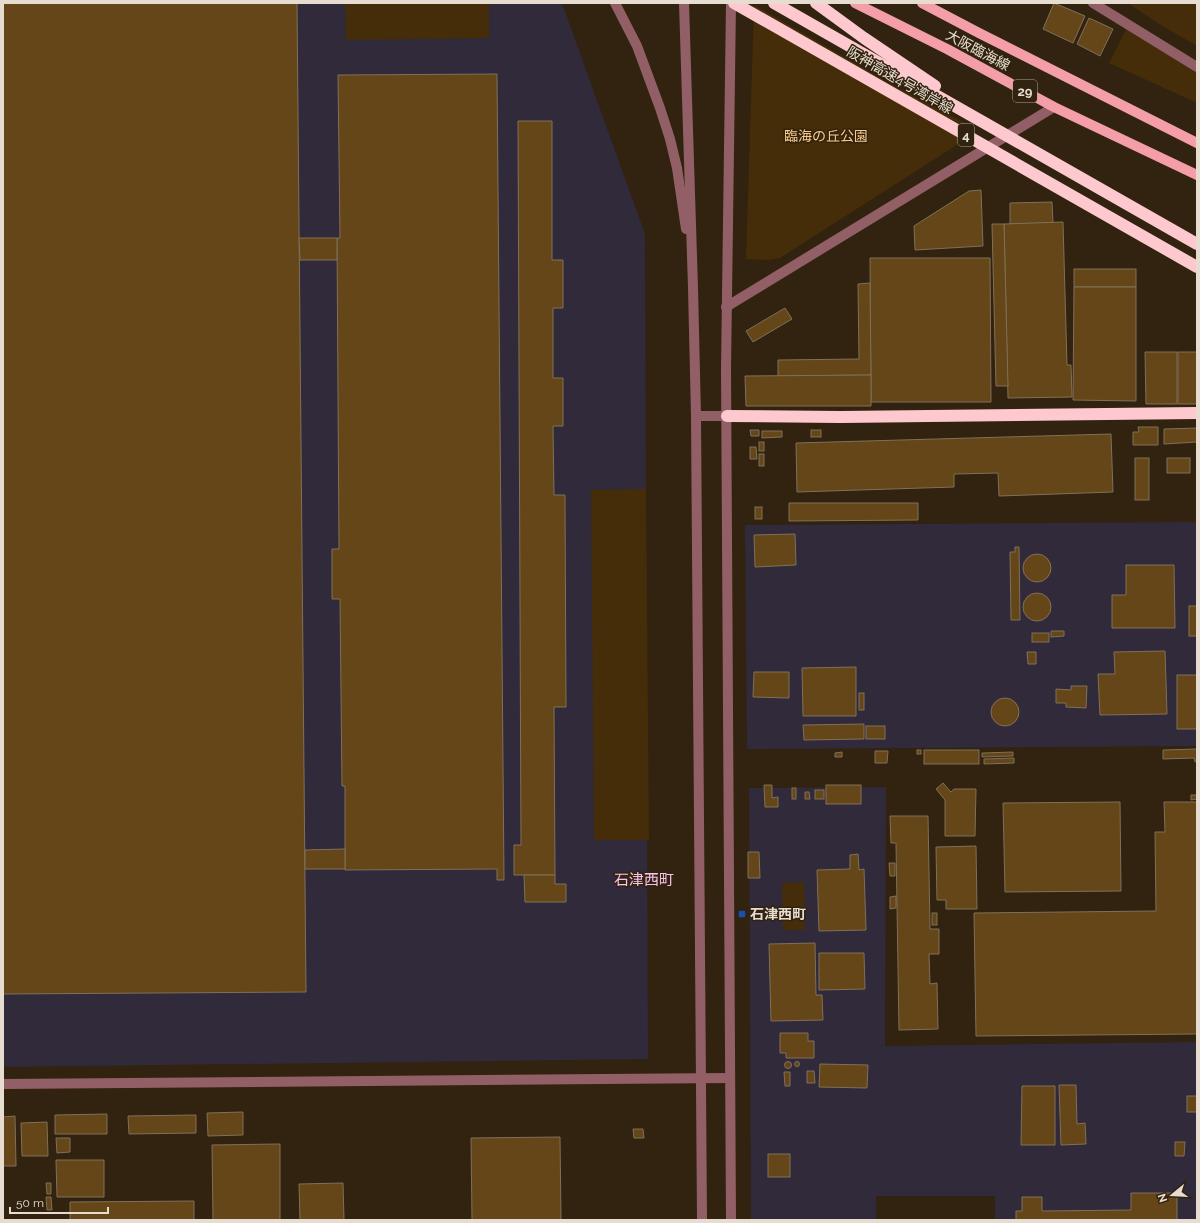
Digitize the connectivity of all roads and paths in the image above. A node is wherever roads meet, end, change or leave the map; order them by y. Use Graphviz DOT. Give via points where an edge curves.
graph roads {
  1 [pos="615,3"];
  2 [pos="684,3"];
  3 [pos="731,3"];
  4 [pos="734,3"];
  5 [pos="774,3"];
  6 [pos="816,3"];
  7 [pos="855,3"];
  8 [pos="922,3"];
  9 [pos="1093,3"];
  10 [pos="1197,67"];
  11 [pos="1054,106"];
  12 [pos="1197,143"];
  13 [pos="1197,175"];
  14 [pos="1163,224"];
  15 [pos="1197,244"];
  16 [pos="1197,267"];
  17 [pos="693,288"];
  18 [pos="726,307"];
  19 [pos="1197,413"];
  20 [pos="696,416"];
  21 [pos="727,416"];
  22 [pos="701,1078"];
  23 [pos="730,1078"];
  24 [pos="3,1084"];
  25 [pos="702,1220"];
  26 [pos="731,1220"];
  1 -- 17 [label="street" via="637,46 670,139 677,168"];
  2 -- 17 [label="street"];
  3 -- 18 [label="street"];
  4 -- 16 [label="highway, 阪神高速4号湾岸線 / 4"];
  5 -- 14 [label="highway, 阪神高速4号湾岸線 / 4"];
  6 -- 14 [label="highway" via="968,108 1135,205"];
  7 -- 11 [label="main road, 大阪臨海線 / 29"];
  8 -- 12 [label="main road, 大阪臨海線 / 29"];
  9 -- 10 [label="street"];
  11 -- 13 [label="main road, 大阪臨海線 / 29"];
  11 -- 18 [label="street"];
  14 -- 15 [label="highway, 阪神高速4号湾岸線 / 4"];
  17 -- 20 [label="street"];
  18 -- 21 [label="street"];
  19 -- 21 [label="highway"];
  20 -- 21 [label="street"];
  20 -- 22 [label="street"];
  21 -- 23 [label="street"];
  22 -- 23 [label="street"];
  22 -- 24 [label="street"];
  22 -- 25 [label="street"];
  23 -- 26 [label="street"];
}
